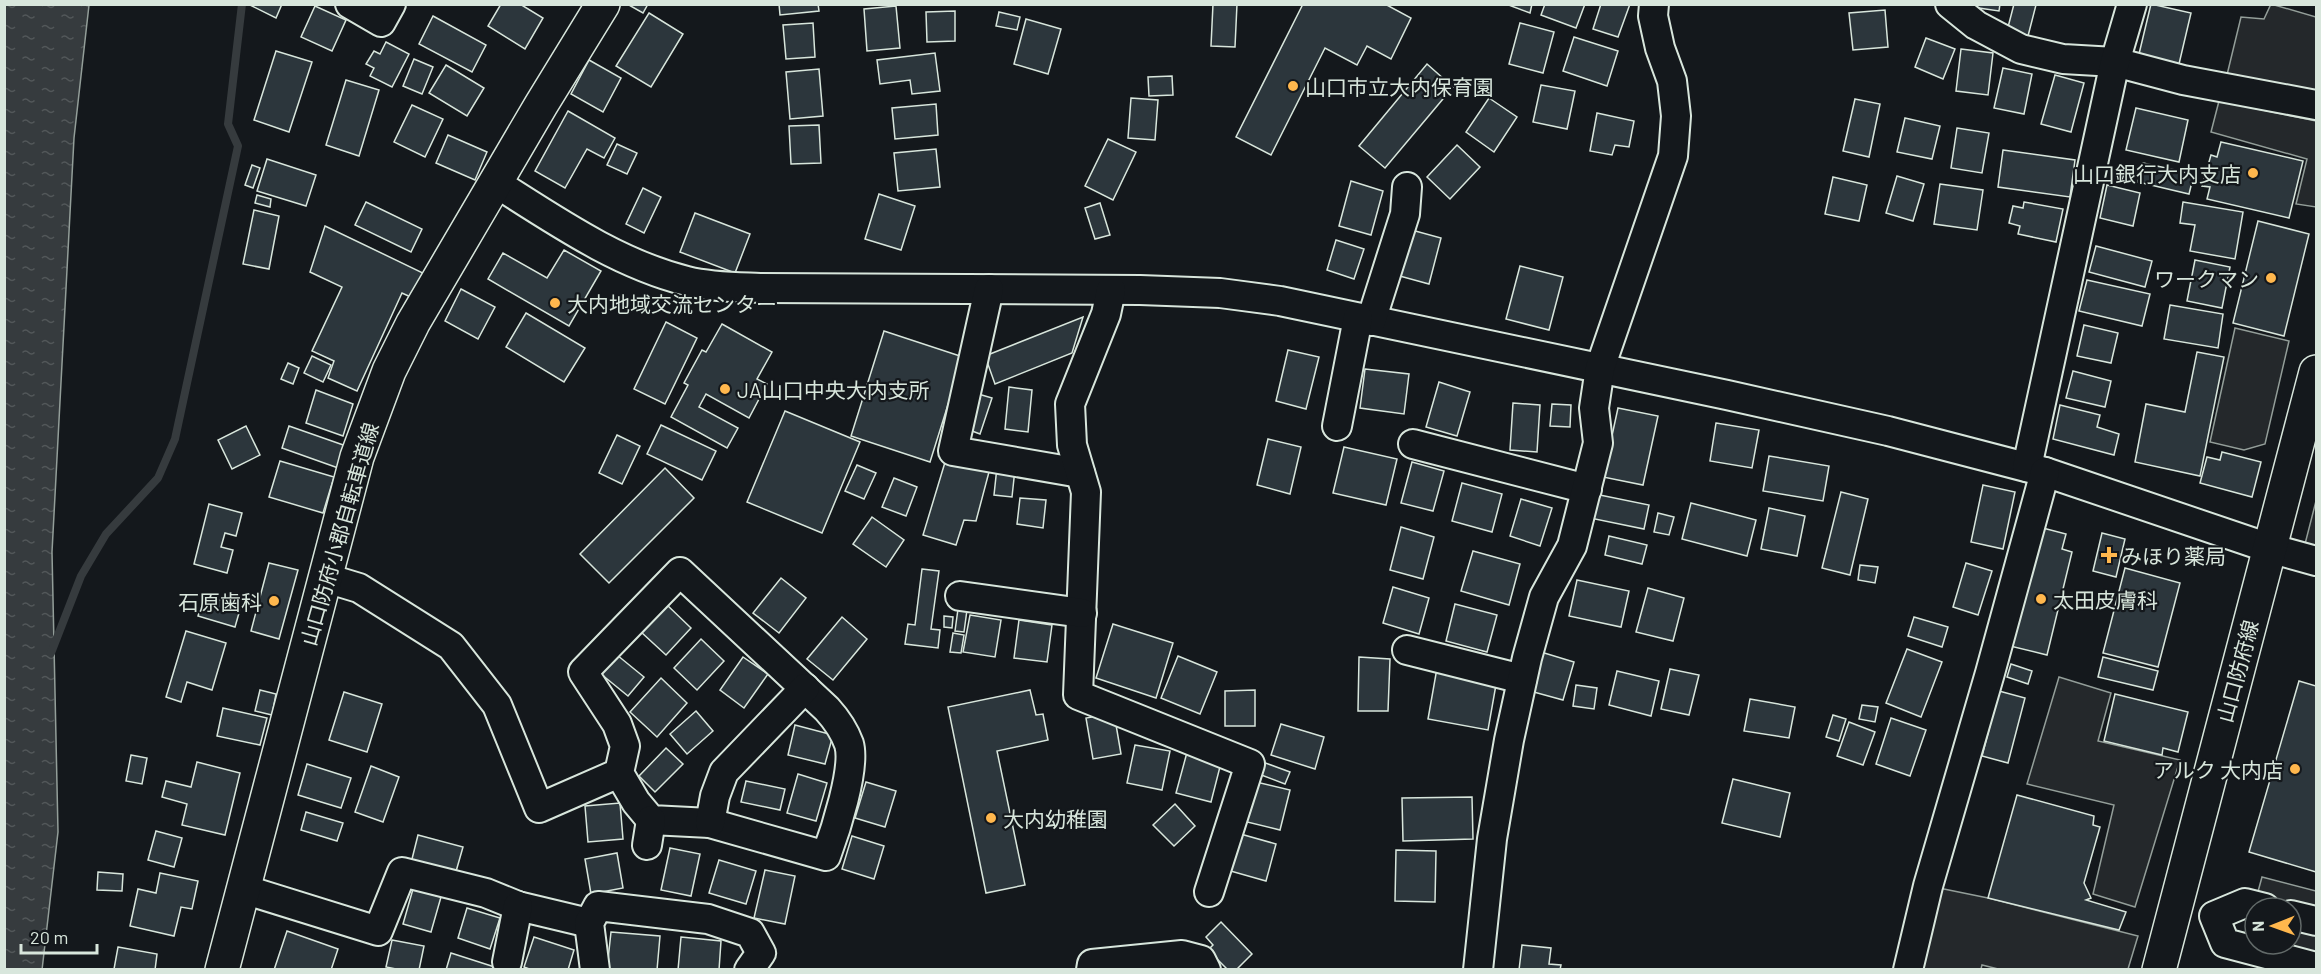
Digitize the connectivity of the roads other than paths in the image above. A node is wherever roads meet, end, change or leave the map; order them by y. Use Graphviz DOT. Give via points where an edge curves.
graph roads {
  1 [pos="350,4"];
  2 [pos="603,4"];
  3 [pos="1654,4"];
  4 [pos="1950,4"];
  5 [pos="2132,4"];
  6 [pos="382,22"];
  7 [pos="2115,62"];
  8 [pos="2316,105"];
  9 [pos="496,183"];
  10 [pos="1407,187"];
  11 [pos="989,289"];
  12 [pos="1111,290"];
  13 [pos="1364,320"];
  14 [pos="1600,368"];
  15 [pos="2316,372"];
  16 [pos="1337,426"];
  17 [pos="1413,444"];
  18 [pos="2307,447"];
  19 [pos="2036,470"];
  20 [pos="1080,473"];
  21 [pos="1587,489"];
  22 [pos="2270,548"];
  23 [pos="2316,561"];
  24 [pos="326,578"];
  25 [pos="960,596"];
  26 [pos="1082,613"];
  27 [pos="1407,650"];
  28 [pos="1522,679"];
  29 [pos="805,688"];
  30 [pos="619,773"];
  31 [pos="710,824"];
  32 [pos="243,889"];
  33 [pos="1209,892"];
  34 [pos="2243,904"];
  35 [pos="518,906"];
  36 [pos="589,923"];
  37 [pos="2243,948"];
  38 [pos="2274,956"];
  39 [pos="507,962"];
  40 [pos="2316,967"];
  41 [pos="222,969"];
  42 [pos="595,969"];
  43 [pos="749,969"];
  44 [pos="1090,969"];
  45 [pos="1206,969"];
  46 [pos="1478,969"];
  47 [pos="1908,969"];
  48 [pos="2159,969"];
  1 -- 6 [label="street"];
  2 -- 9 [label="main road, 山口防府小郡自転車道線"];
  3 -- 14 [label="street" via="1660,48 1672,81 1676,116 1672,156"];
  4 -- 7 [label="street" via="1977,25 2021,49 2063,59"];
  5 -- 7 [label="street"];
  7 -- 8 [label="street" via="2183,80"];
  7 -- 19 [label="street"];
  9 -- 11 [label="street" via="628,260 687,281 760,288"];
  9 -- 24 [label="main road, 山口防府小郡自転車道線" via="389,371 357,457"];
  10 -- 13 [label="street" via="1405,214"];
  11 -- 12 [label="street"];
  11 -- 20 [label="street" via="953,451"];
  12 -- 13 [label="street" via="1220,293 1280,301"];
  12 -- 20 [label="street" via="1106,314 1070,404 1072,445"];
  13 -- 14 [label="street"];
  13 -- 16 [label="street"];
  14 -- 19 [label="street" via="1877,429"];
  14 -- 21 [label="street" via="1594,408 1598,443"];
  15 -- 18 [label="main road, 山口防府線"];
  17 -- 21 [label="street"];
  18 -- 22 [label="main road, 山口防府線"];
  19 -- 22 [label="street"];
  19 -- 47 [label="street" via="1990,673"];
  20 -- 26 [label="street" via="1086,492"];
  21 -- 28 [label="street" via="1572,546 1544,597"];
  22 -- 23 [label="street"];
  22 -- 48 [label="main road, 山口防府線"];
  24 -- 30 [label="street" via="359,588 451,646 497,705 539,808"];
  24 -- 32 [label="main road, 山口防府小郡自転車道線"];
  25 -- 26 [label="street"];
  26 -- 33 [label="street" via="1078,695 1250,764"];
  27 -- 28 [label="street"];
  28 -- 46 [label="street" via="1492,839"];
  29 -- 30 [label="street" via="680,572 583,672 616,724 625,746"];
  29 -- 31 [label="street" via="724,771"];
  29 -- 31 [label="street" via="841,724 850,746 839,823 826,856"];
  30 -- 31 [label="street" via="649,832"];
  32 -- 35 [label="street" via="378,931 402,872 486,893"];
  32 -- 41 [label="main road, 山口防府小郡自転車道線"];
  34 -- 37 [label="street" via="2214,916 2225,943"];
  35 -- 36 [label="street"];
  35 -- 39 [label="street"];
  36 -- 42 [label="street"];
  36 -- 43 [label="street" via="598,906 708,920 750,933 760,953"];
  38 -- 40 [label="street"];
  44 -- 45 [label="street" via="1092,964 1182,955 1201,960"];
}
